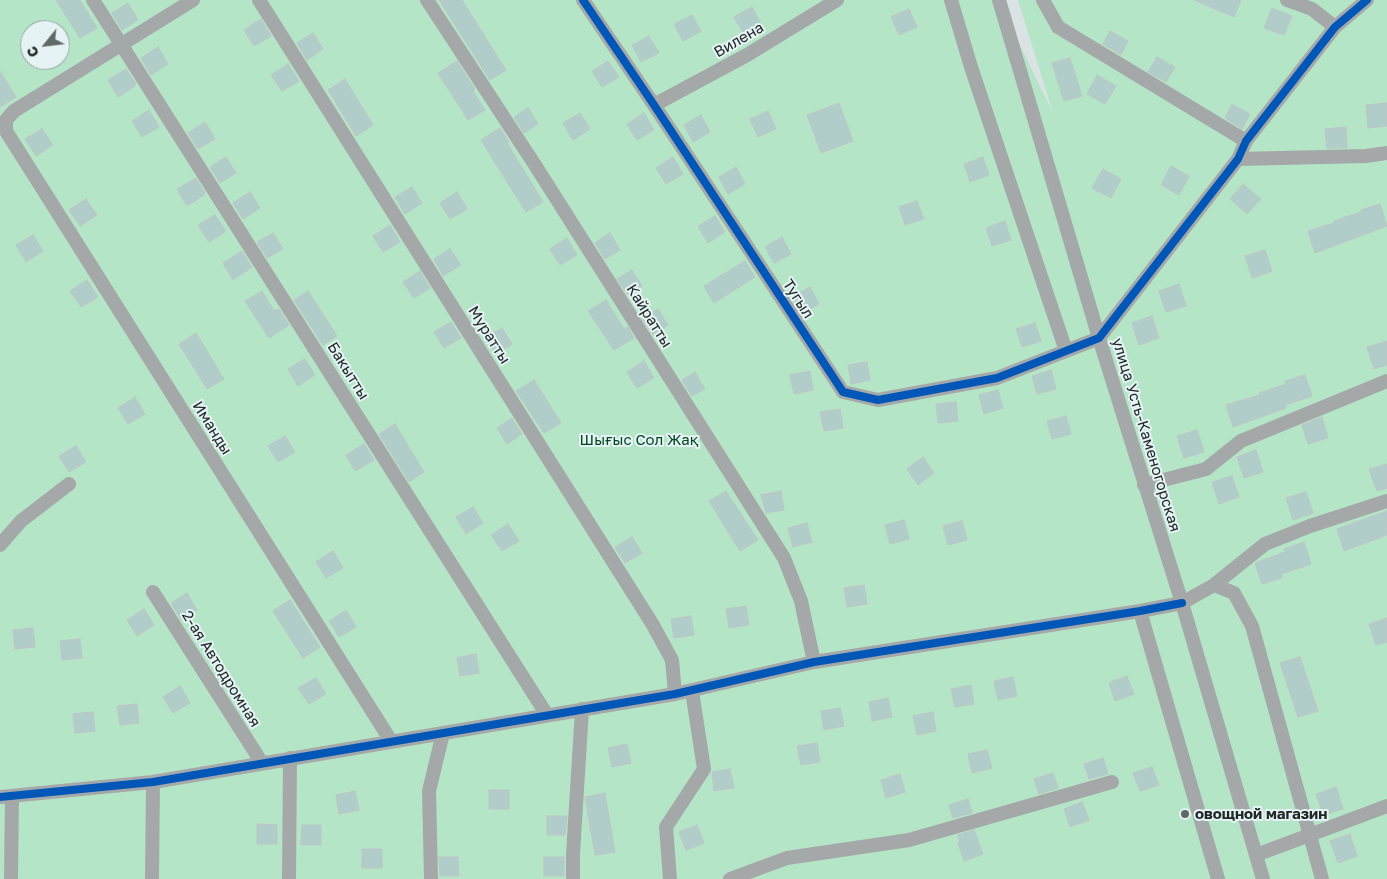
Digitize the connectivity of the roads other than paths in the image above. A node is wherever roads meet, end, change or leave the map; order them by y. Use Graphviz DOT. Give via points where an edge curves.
graph roads {
  1 [pos="93,0"];
  2 [pos="193,0"];
  3 [pos="259,0"];
  4 [pos="427,0"];
  5 [pos="583,0"];
  6 [pos="837,0"];
  7 [pos="951,0"];
  8 [pos="999,0"];
  9 [pos="1043,0"];
  10 [pos="1287,0"];
  11 [pos="1367,0"];
  12 [pos="1335,28"];
  13 [pos="121,44"];
  14 [pos="654,105"];
  15 [pos="1246,141"];
  16 [pos="1387,154"];
  17 [pos="1238,159"];
  18 [pos="1099,338"];
  19 [pos="1066,351"];
  20 [pos="1387,381"];
  21 [pos="70,484"];
  22 [pos="1144,485"];
  23 [pos="1387,501"];
  24 [pos="0,545"];
  25 [pos="1214,585"];
  26 [pos="153,592"];
  27 [pos="1182,603"];
  28 [pos="1140,611"];
  29 [pos="814,662"];
  30 [pos="692,691"];
  31 [pos="675,694"];
  32 [pos="582,709"];
  33 [pos="547,715"];
  34 [pos="444,733"];
  35 [pos="391,742"];
  36 [pos="290,758"];
  37 [pos="262,763"];
  38 [pos="153,782"];
  39 [pos="1112,782"];
  40 [pos="6,796"];
  41 [pos="1387,806"];
  42 [pos="1309,835"];
  43 [pos="1256,855"];
  44 [pos="11,879"];
  45 [pos="152,879"];
  46 [pos="289,879"];
  47 [pos="431,879"];
  48 [pos="573,879"];
  49 [pos="670,879"];
  50 [pos="730,879"];
  51 [pos="1218,879"];
  52 [pos="1263,879"];
  53 [pos="1322,879"];
  1 -- 13 [label="street"];
  2 -- 13 [label="street"];
  3 -- 31 [label="street, Муратты" via="653,624 672,660"];
  4 -- 29 [label="street, Кайратты" via="784,558 801,601"];
  5 -- 14 [label="street, Тугыл"];
  6 -- 14 [label="street, Вилена" via="747,55"];
  7 -- 19 [label="street"];
  8 -- 18 [label="street, улица Усть-Каменогорская"];
  9 -- 15 [label="street" via="1058,27"];
  10 -- 12 [label="street" via="1312,9"];
  11 -- 12 [label="street"];
  12 -- 15 [label="street"];
  13 -- 33 [label="street, Бакытты"];
  13 -- 35 [label="street, Иманды" via="14,111 6,120 6,131"];
  14 -- 19 [label="street, Тугыл" via="843,392 878,400 997,378"];
  15 -- 17 [label="street"];
  16 -- 17 [label="street"];
  17 -- 18 [label="street"];
  18 -- 19 [label="street, Тугыл"];
  18 -- 22 [label="street, улица Усть-Каменогорская"];
  20 -- 22 [label="street" via="1242,440 1206,469"];
  21 -- 24 [label="street" via="21,521"];
  22 -- 27 [label="street, улица Усть-Каменогорская"];
  23 -- 25 [label="street" via="1265,544"];
  25 -- 27 [label="street"];
  25 -- 42 [label="street" via="1234,593 1252,626"];
  26 -- 37 [label="street, 2-ая Автодромная"];
  27 -- 28 [label="street"];
  27 -- 43 [label="street, улица Усть-Каменогорская"];
  28 -- 29 [label="street"];
  28 -- 51 [label="street"];
  29 -- 30 [label="street"];
  30 -- 31 [label="street"];
  30 -- 49 [label="street" via="704,770 666,826"];
  31 -- 32 [label="street"];
  32 -- 33 [label="street"];
  32 -- 48 [label="street"];
  33 -- 34 [label="street"];
  34 -- 35 [label="street"];
  34 -- 47 [label="street" via="429,791"];
  35 -- 36 [label="street"];
  36 -- 37 [label="street"];
  36 -- 46 [label="street"];
  37 -- 38 [label="street"];
  38 -- 40 [label="street"];
  38 -- 45 [label="street"];
  39 -- 50 [label="street" via="909,840 787,858"];
  40 -- 44 [label="street"];
  41 -- 42 [label="street"];
  42 -- 43 [label="street"];
  42 -- 53 [label="street"];
  43 -- 52 [label="street, улица Усть-Каменогорская"];
}
